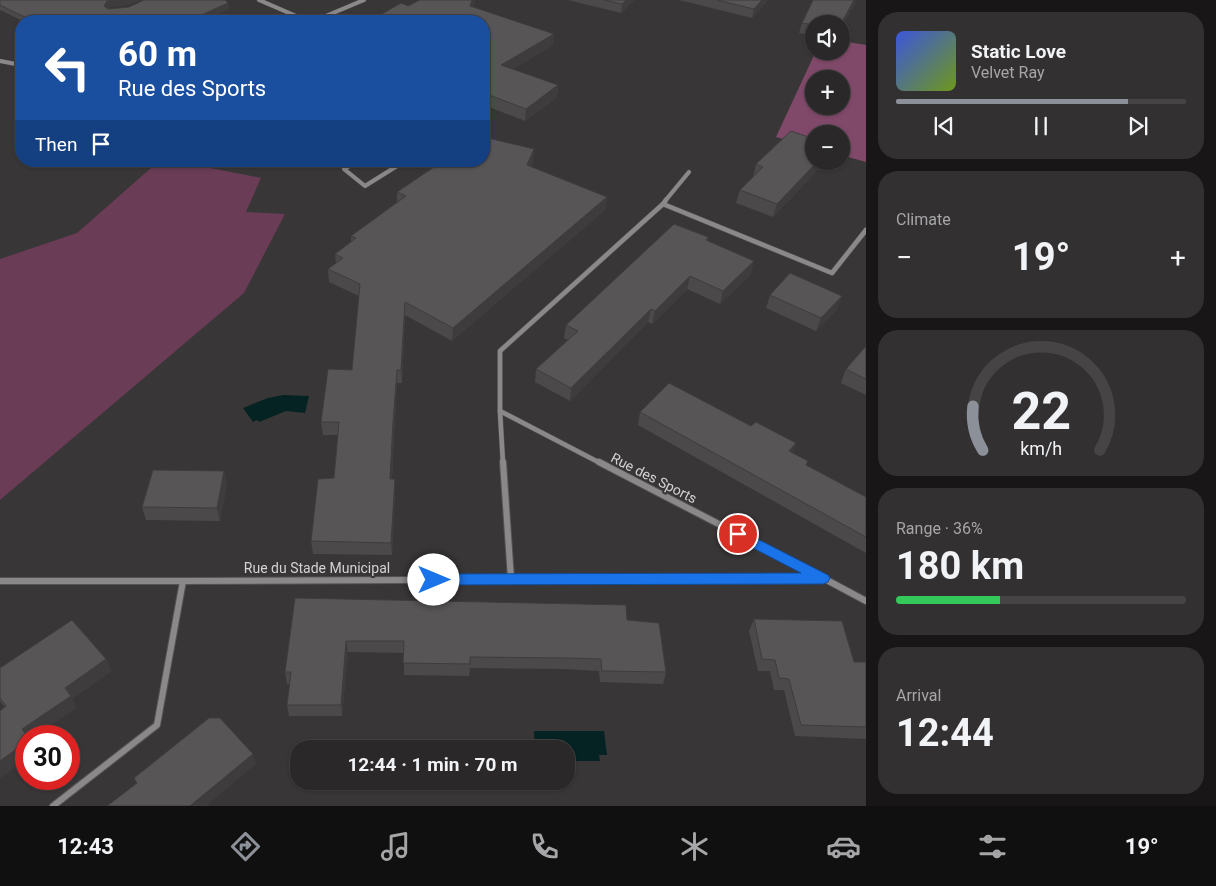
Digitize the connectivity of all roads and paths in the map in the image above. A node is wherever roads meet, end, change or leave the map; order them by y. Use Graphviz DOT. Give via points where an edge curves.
graph roads {
  1 [pos="259,0"];
  2 [pos="364,0"];
  3 [pos="294,15"];
  4 [pos="328,15"];
  5 [pos="0,61"];
  6 [pos="15,64"];
  7 [pos="349,167"];
  8 [pos="395,167"];
  9 [pos="689,172"];
  10 [pos="663,204"];
  11 [pos="866,230"];
  12 [pos="500,411"];
  13 [pos="823,578"];
  14 [pos="511,579"];
  15 [pos="0,581"];
  16 [pos="183,581"];
  17 [pos="866,600"];
  18 [pos="53,806"];
  1 -- 3 [label="street"];
  2 -- 4 [label="street"];
  5 -- 6 [label="street"];
  7 -- 8 [label="street" via="344,170 365,186"];
  9 -- 10 [label="street"];
  10 -- 11 [label="street" via="832,273"];
  10 -- 12 [label="street" via="500,351"];
  12 -- 13 [label="street, Rue des Sports"];
  12 -- 14 [label="street"];
  13 -- 14 [label="street, Rue du Stade Municipal"];
  13 -- 17 [label="street, Rue du Stade Municipal"];
  14 -- 16 [label="street, Rue du Stade Municipal"];
  15 -- 16 [label="street, Rue du Stade Municipal"];
  16 -- 18 [label="street" via="157,725"];
}
